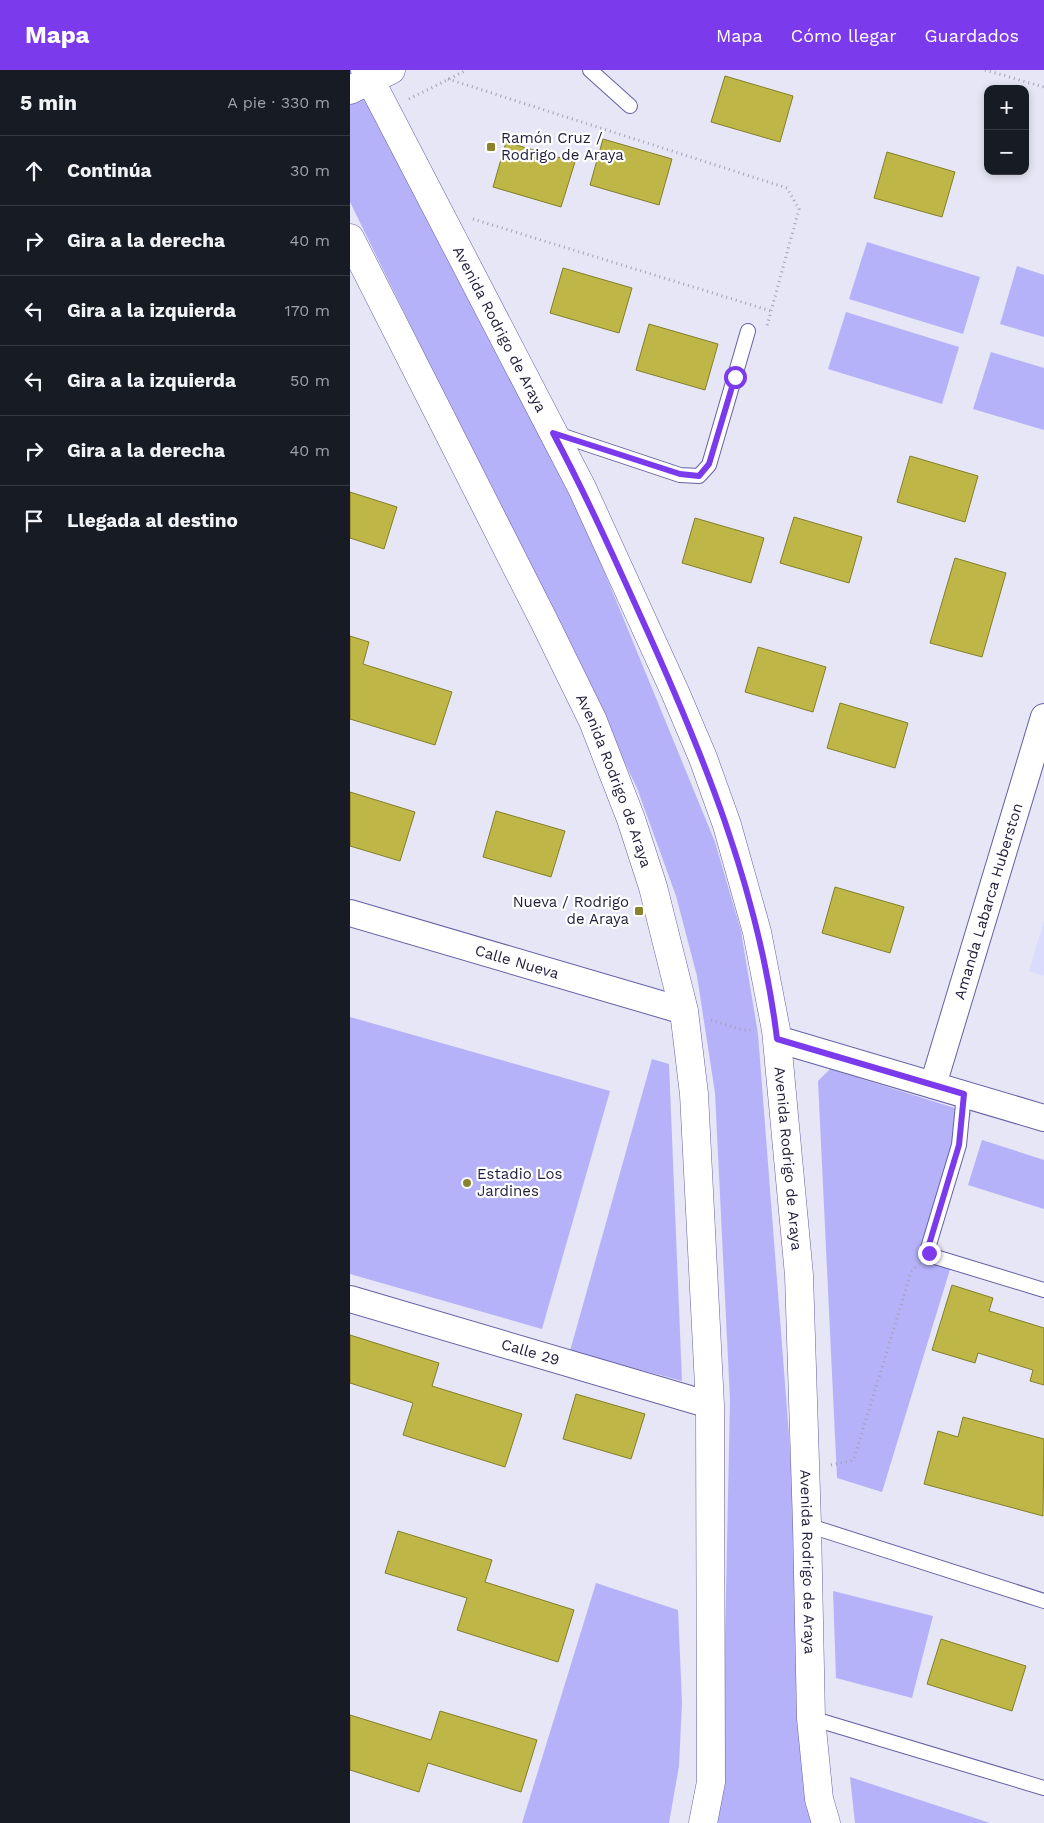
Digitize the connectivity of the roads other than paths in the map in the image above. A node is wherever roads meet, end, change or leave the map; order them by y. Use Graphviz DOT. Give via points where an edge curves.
graph roads {
  1 [pos="590,70"];
  2 [pos="369,78"];
  3 [pos="630,106"];
  4 [pos="350,238"];
  5 [pos="748,331"];
  6 [pos="553,433"];
  7 [pos="1044,717"];
  8 [pos="350,913"];
  9 [pos="684,1010"];
  10 [pos="777,1035"];
  11 [pos="933,1085"];
  12 [pos="964,1094"];
  13 [pos="1044,1118"];
  14 [pos="1044,1290"];
  15 [pos="350,1299"];
  16 [pos="710,1405"];
  17 [pos="807,1525"];
  18 [pos="1044,1601"];
  19 [pos="811,1718"];
  20 [pos="1044,1788"];
  21 [pos="703,1823"];
  22 [pos="826,1823"];
  1 -- 3 [label="lane"];
  2 -- 6 [label="main road, Avenida Rodrigo de Araya"];
  4 -- 9 [label="main road, Avenida Rodrigo de Araya" via="593,721 631,818 653,887"];
  5 -- 6 [label="lane" via="709,464 699,476 680,474"];
  6 -- 10 [label="main road, Avenida Rodrigo de Araya" via="582,488 703,758 743,879"];
  7 -- 11 [label="street, Amanda Labarca Huberston"];
  8 -- 9 [label="street, Calle Nueva"];
  9 -- 16 [label="main road, Avenida Rodrigo de Araya" via="694,1094"];
  10 -- 11 [label="street"];
  10 -- 17 [label="main road, Avenida Rodrigo de Araya" via="799,1275"];
  11 -- 12 [label="street"];
  12 -- 13 [label="street"];
  12 -- 14 [label="lane" via="959,1145 929,1253"];
  15 -- 16 [label="street, Calle 29"];
  16 -- 21 [label="main road, Avenida Rodrigo de Araya" via="711,1782"];
  17 -- 18 [label="lane"];
  17 -- 19 [label="main road, Avenida Rodrigo de Araya"];
  19 -- 20 [label="lane"];
  19 -- 22 [label="main road, Avenida Rodrigo de Araya" via="820,1799"];
}
